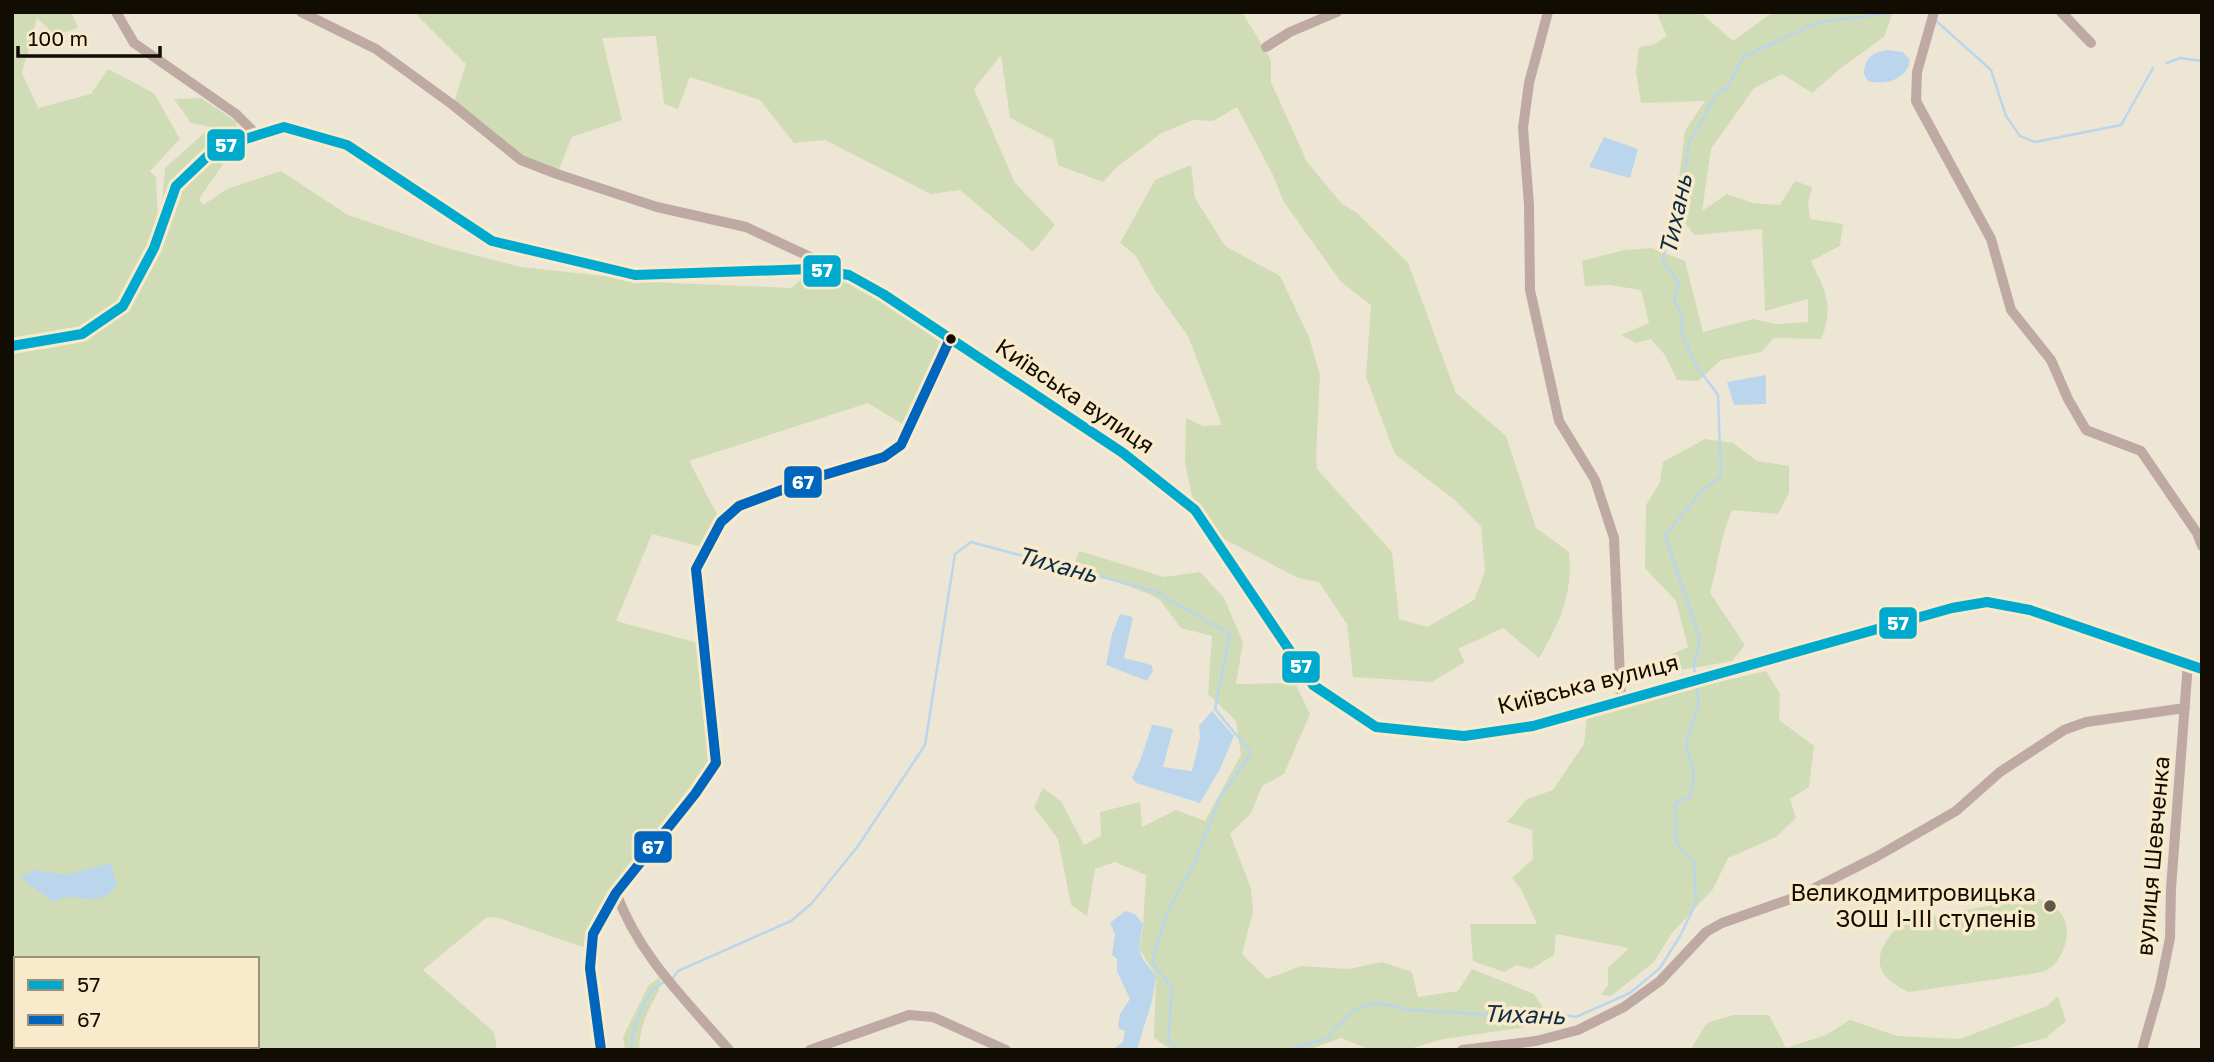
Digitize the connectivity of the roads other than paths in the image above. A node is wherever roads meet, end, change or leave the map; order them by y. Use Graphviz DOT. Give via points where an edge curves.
graph roads {
  1 [pos="116,12"];
  2 [pos="301,12"];
  3 [pos="1337,12"];
  4 [pos="1548,12"];
  5 [pos="1934,12"];
  6 [pos="2061,12"];
  7 [pos="2091,43"];
  8 [pos="1266,47"];
  9 [pos="257,135"];
  10 [pos="849,275"];
  11 [pos="950,339"];
  12 [pos="12,346"];
  13 [pos="2202,546"];
  14 [pos="2195,666"];
  15 [pos="1621,701"];
  16 [pos="2185,708"];
  17 [pos="616,892"];
  18 [pos="601,1050"];
  19 [pos="729,1050"];
  20 [pos="810,1050"];
  21 [pos="1006,1050"];
  22 [pos="1462,1050"];
  23 [pos="2141,1050"];
  1 -- 9 [label="street" via="134,43 236,114"];
  2 -- 10 [label="street" via="376,49 521,160 657,207 746,227"];
  3 -- 8 [label="street"];
  4 -- 15 [label="street" via="1529,83 1524,128 1530,290 1559,421 1595,480 1614,538"];
  5 -- 13 [label="street" via="1917,72 1916,101 1990,239 2011,310 2051,360 2086,430 2141,451"];
  6 -- 7 [label="street"];
  9 -- 10 [label="main road, Київська вулиця" via="284,127 347,145 492,241 635,275 811,268"];
  9 -- 12 [label="main road, Київська вулиця" via="216,148 176,186 154,248 123,306 82,334"];
  10 -- 11 [label="main road, Київська вулиця"];
  11 -- 15 [label="main road, Київська вулиця" via="1123,453 1195,510 1313,685 1376,727 1464,736 1534,726"];
  11 -- 17 [label="street" via="901,445 884,457 738,506 721,522 696,569 716,763"];
  14 -- 15 [label="main road, Київська вулиця" via="2030,610 1987,602"];
  14 -- 16 [label="street, вулиця Шевченка"];
  16 -- 22 [label="street" via="2086,722 2064,730 2000,772 1956,811 1876,857 1799,896 1706,932 1660,981 1624,1007 1578,1030 1536,1041"];
  16 -- 23 [label="street, вулиця Шевченка" via="2169,938"];
  17 -- 18 [label="street" via="593,934 590,968"];
  17 -- 19 [label="street" via="654,965"];
  20 -- 21 [label="street" via="909,1015 933,1017"];
}
